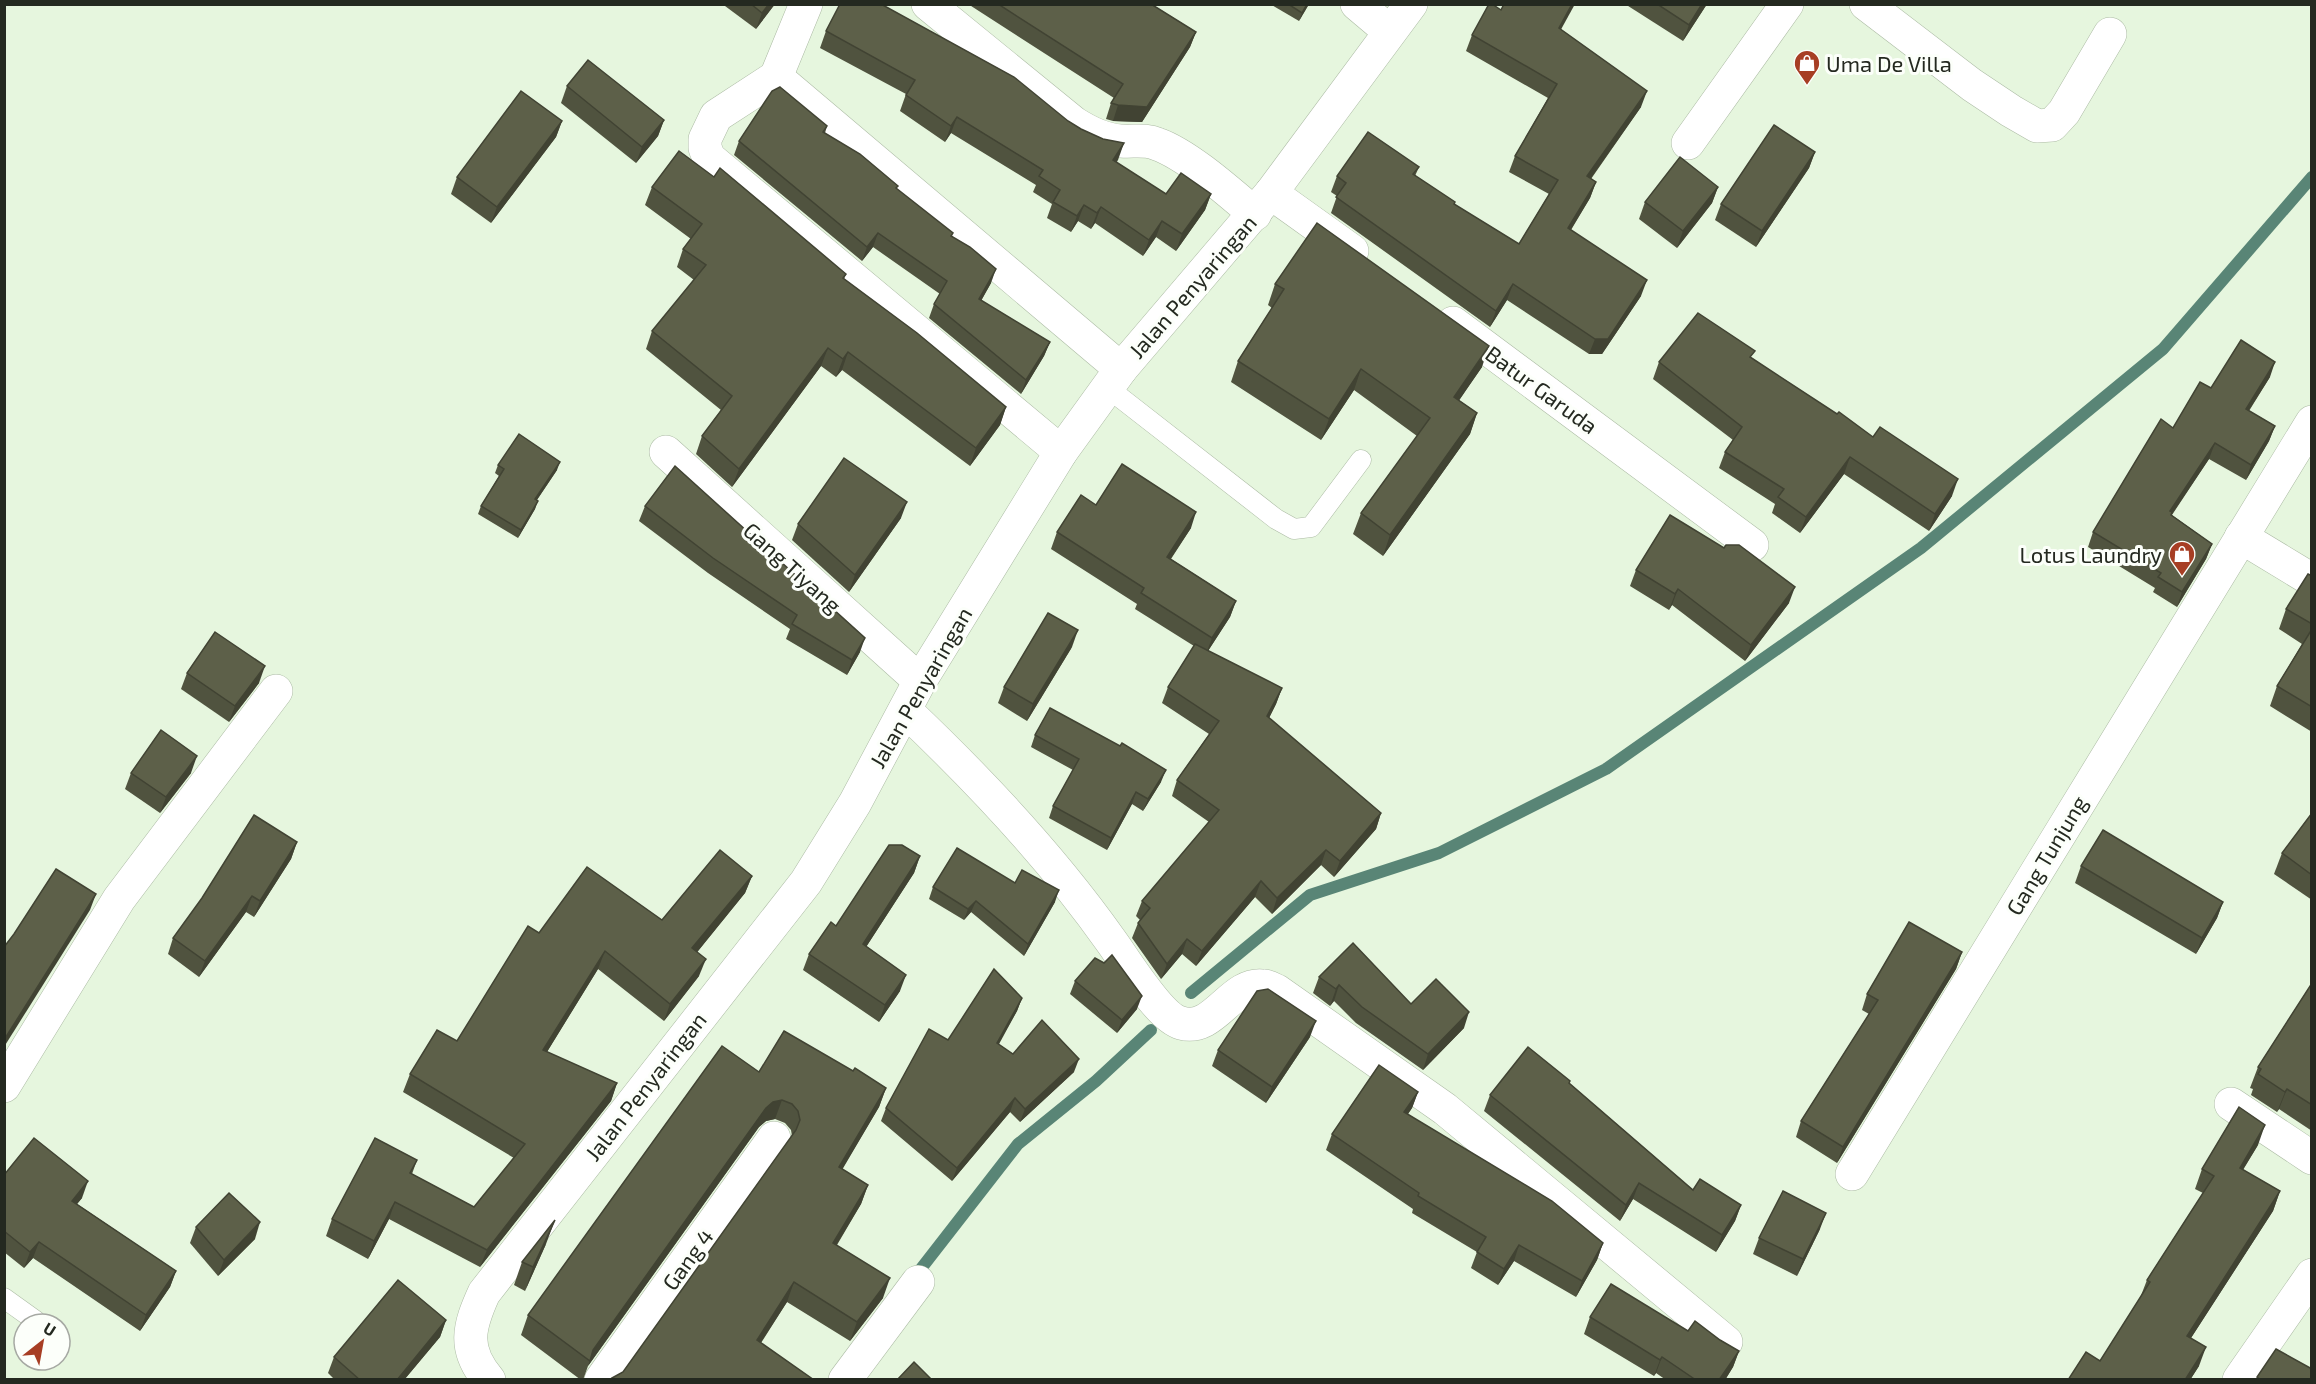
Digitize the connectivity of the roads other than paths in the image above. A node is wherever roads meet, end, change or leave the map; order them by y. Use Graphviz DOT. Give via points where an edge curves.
graph roads {
  1 [pos="806,4"];
  2 [pos="928,4"];
  3 [pos="1357,4"];
  4 [pos="1411,4"];
  5 [pos="1787,4"];
  6 [pos="1866,4"];
  7 [pos="1389,31"];
  8 [pos="2109,34"];
  9 [pos="776,77"];
  10 [pos="1688,143"];
  11 [pos="1263,203"];
  12 [pos="1374,267"];
  13 [pos="1431,308"];
  14 [pos="1114,379"];
  15 [pos="2312,422"];
  16 [pos="666,452"];
  17 [pos="1061,452"];
  18 [pos="1361,460"];
  19 [pos="2241,537"];
  20 [pos="1752,545"];
  21 [pos="2312,580"];
  22 [pos="920,681"];
  23 [pos="276,691"];
  24 [pos="905,710"];
  25 [pos="4,1086"];
  26 [pos="2231,1104"];
  27 [pos="774,1138"];
  28 [pos="2312,1158"];
  29 [pos="1852,1174"];
  30 [pos="2312,1275"];
  31 [pos="918,1281"];
  32 [pos="4,1298"];
  33 [pos="23,1312"];
  34 [pos="1726,1342"];
  35 [pos="489,1380"];
  36 [pos="601,1380"];
  37 [pos="845,1380"];
  38 [pos="2239,1380"];
  1 -- 9 [label="street"];
  2 -- 11 [label="street" via="1074,123 1099,137 1155,142 1220,185"];
  3 -- 7 [label="street"];
  4 -- 7 [label="street, Jalan Penyaringan"];
  5 -- 10 [label="street"];
  6 -- 8 [label="street" via="1972,85 2037,126 2052,125 2064,112"];
  7 -- 11 [label="street, Jalan Penyaringan"];
  9 -- 14 [label="street"];
  9 -- 17 [label="street" via="716,116 705,140 709,158"];
  11 -- 12 [label="street"];
  11 -- 14 [label="street, Jalan Penyaringan"];
  13 -- 20 [label="street, Batur Garuda"];
  14 -- 17 [label="street, Jalan Penyaringan"];
  14 -- 18 [label="lane" via="1276,519 1294,530 1311,526"];
  15 -- 19 [label="street, Gang Tunjung"];
  16 -- 22 [label="street, Gang Tiyang"];
  17 -- 22 [label="street, Jalan Penyaringan"];
  19 -- 21 [label="street"];
  19 -- 29 [label="street, Gang Tunjung"];
  22 -- 24 [label="street, Jalan Penyaringan"];
  23 -- 25 [label="street" via="119,899"];
  24 -- 34 [label="street" via="973,774 1078,894 1158,1007 1178,1023 1192,1025 1204,1021 1248,987 1264,986 1277,991 1445,1109"];
  24 -- 35 [label="street, Jalan Penyaringan" via="855,803 806,882 484,1293 472,1320 471,1346 478,1368"];
  26 -- 28 [label="street"];
  27 -- 36 [label="street, Gang 4"];
  30 -- 38 [label="street"];
  31 -- 37 [label="street"];
  32 -- 33 [label="lane"];
}
